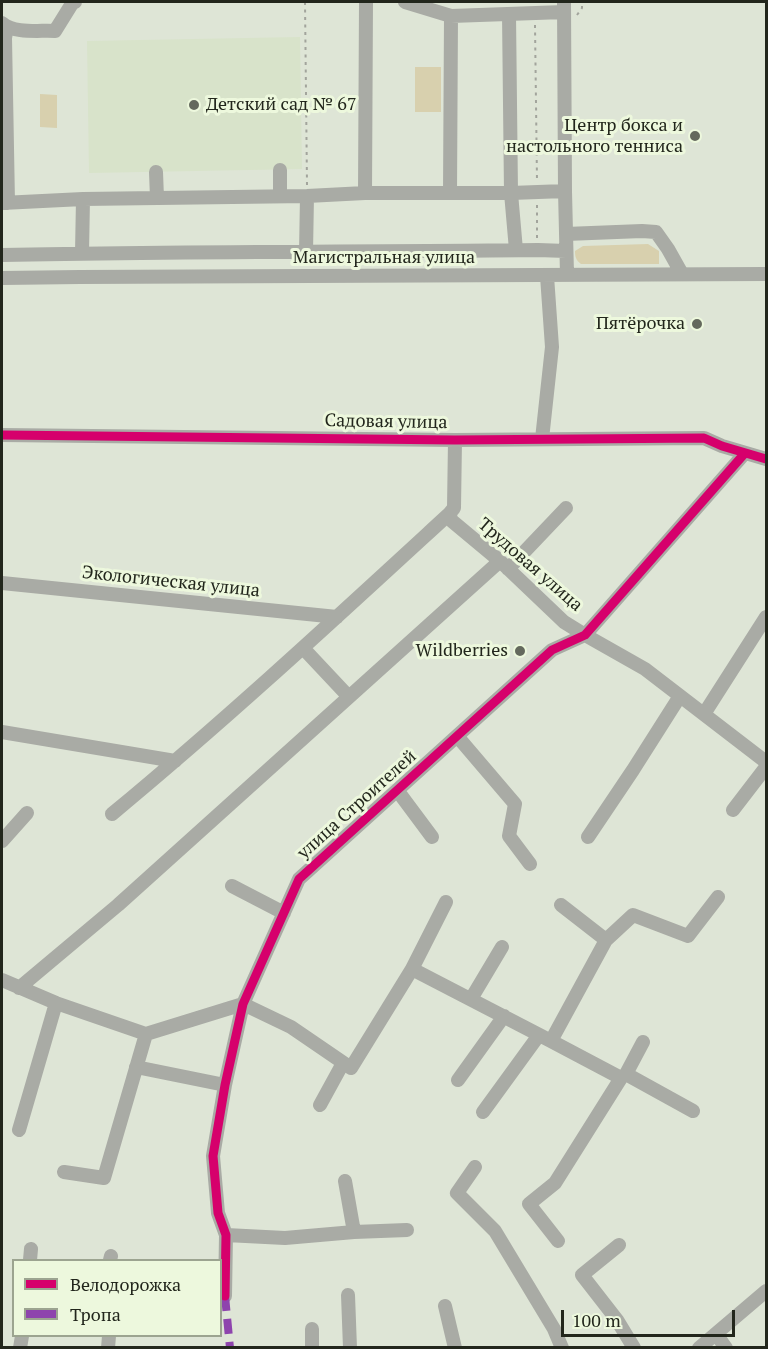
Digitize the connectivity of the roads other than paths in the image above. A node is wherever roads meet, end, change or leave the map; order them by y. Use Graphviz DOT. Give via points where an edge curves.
graph roads {
  1 [pos="75,2"];
  2 [pos="366,2"];
  3 [pos="405,2"];
  4 [pos="564,7"];
  5 [pos="528,9"];
  6 [pos="509,14"];
  7 [pos="451,16"];
  8 [pos="4,24"];
  9 [pos="280,170"];
  10 [pos="156,172"];
  11 [pos="565,191"];
  12 [pos="365,193"];
  13 [pos="450,193"];
  14 [pos="511,193"];
  15 [pos="307,195"];
  16 [pos="280,196"];
  17 [pos="157,198"];
  18 [pos="83,199"];
  19 [pos="5,203"];
  20 [pos="566,234"];
  21 [pos="516,250"];
  22 [pos="566,251"];
  23 [pos="82,253"];
  24 [pos="306,253"];
  25 [pos="2,255"];
  26 [pos="567,274"];
  27 [pos="682,274"];
  28 [pos="766,274"];
  29 [pos="548,276"];
  30 [pos="2,278"];
  31 [pos="2,435"];
  32 [pos="542,439"];
  33 [pos="454,440"];
  34 [pos="745,453"];
  35 [pos="766,459"];
  36 [pos="566,508"];
  37 [pos="449,514"];
  38 [pos="504,565"];
  39 [pos="2,583"];
  40 [pos="337,617"];
  41 [pos="766,617"];
  42 [pos="585,635"];
  43 [pos="303,648"];
  44 [pos="680,696"];
  45 [pos="349,697"];
  46 [pos="704,714"];
  47 [pos="2,732"];
  48 [pos="457,736"];
  49 [pos="175,761"];
  50 [pos="766,762"];
  51 [pos="766,767"];
  52 [pos="397,790"];
  53 [pos="733,810"];
  54 [pos="27,813"];
  55 [pos="112,814"];
  56 [pos="432,837"];
  57 [pos="588,837"];
  58 [pos="2,841"];
  59 [pos="530,864"];
  60 [pos="232,886"];
  61 [pos="718,897"];
  62 [pos="446,902"];
  63 [pos="561,905"];
  64 [pos="284,913"];
  65 [pos="606,940"];
  66 [pos="502,947"];
  67 [pos="412,969"];
  68 [pos="2,980"];
  69 [pos="19,988"];
  70 [pos="471,999"];
  71 [pos="56,1003"];
  72 [pos="243,1004"];
  73 [pos="504,1016"];
  74 [pos="146,1034"];
  75 [pos="545,1038"];
  76 [pos="643,1042"];
  77 [pos="343,1063"];
  78 [pos="136,1067"];
  79 [pos="623,1076"];
  80 [pos="458,1080"];
  81 [pos="225,1085"];
  82 [pos="320,1105"];
  83 [pos="693,1111"];
  84 [pos="483,1112"];
  85 [pos="19,1130"];
  86 [pos="475,1167"];
  87 [pos="64,1172"];
  88 [pos="345,1181"];
  89 [pos="407,1230"];
  90 [pos="354,1232"];
  91 [pos="226,1234"];
  92 [pos="558,1241"];
  93 [pos="619,1245"];
  94 [pos="766,1292"];
  95 [pos="348,1294"];
  96 [pos="225,1296"];
  97 [pos="445,1306"];
  98 [pos="312,1329"];
  99 [pos="716,1334"];
  100 [pos="312,1347"];
  101 [pos="350,1347"];
  102 [pos="455,1347"];
  103 [pos="562,1347"];
  104 [pos="634,1347"];
  105 [pos="699,1347"];
  106 [pos="726,1347"];
  1 -- 8 [label="street" via="55,31 19,30"];
  2 -- 12 [label="street"];
  3 -- 7 [label="street"];
  4 -- 5 [label="street"];
  4 -- 11 [label="street"];
  5 -- 6 [label="street"];
  6 -- 7 [label="street"];
  6 -- 14 [label="street"];
  7 -- 13 [label="street"];
  8 -- 19 [label="street"];
  9 -- 16 [label="street"];
  10 -- 17 [label="street"];
  11 -- 14 [label="street"];
  11 -- 20 [label="street"];
  12 -- 13 [label="street"];
  12 -- 15 [label="street"];
  13 -- 14 [label="street"];
  14 -- 21 [label="street"];
  15 -- 16 [label="street"];
  15 -- 24 [label="street"];
  16 -- 17 [label="street"];
  17 -- 18 [label="street"];
  18 -- 19 [label="street"];
  18 -- 23 [label="street"];
  20 -- 22 [label="street"];
  20 -- 27 [label="street" via="656,232"];
  21 -- 22 [label="street"];
  21 -- 24 [label="street"];
  22 -- 26 [label="street"];
  23 -- 24 [label="street"];
  23 -- 25 [label="street"];
  26 -- 27 [label="street, Магистральная улица"];
  26 -- 29 [label="street, Магистральная улица"];
  27 -- 28 [label="street, Магистральная улица"];
  29 -- 30 [label="street, Магистральная улица"];
  29 -- 32 [label="street" via="552,347"];
  31 -- 33 [label="street, Садовая улица"];
  32 -- 33 [label="street, Садовая улица"];
  32 -- 34 [label="street, Садовая улица" via="704,438"];
  33 -- 37 [label="street" via="454,508"];
  34 -- 35 [label="street, Садовая улица"];
  34 -- 42 [label="street, улица Строителей"];
  36 -- 38 [label="street"];
  37 -- 38 [label="street, Трудовая улица" via="452,521"];
  37 -- 40 [label="street"];
  38 -- 42 [label="street, Трудовая улица" via="564,622"];
  38 -- 45 [label="street"];
  39 -- 40 [label="street, Экологическая улица"];
  40 -- 43 [label="street"];
  41 -- 46 [label="street"];
  42 -- 44 [label="street, Трудовая улица" via="645,669"];
  42 -- 48 [label="street, улица Строителей" via="552,650"];
  43 -- 45 [label="street"];
  43 -- 49 [label="street"];
  44 -- 46 [label="street, Трудовая улица"];
  44 -- 57 [label="street"];
  45 -- 69 [label="street" via="118,905"];
  46 -- 50 [label="street, Трудовая улица"];
  47 -- 49 [label="street"];
  48 -- 52 [label="street, улица Строителей"];
  48 -- 59 [label="street" via="515,804 509,836"];
  49 -- 55 [label="street"];
  51 -- 53 [label="street"];
  52 -- 56 [label="street"];
  52 -- 64 [label="street, улица Строителей" via="299,879"];
  54 -- 58 [label="street"];
  60 -- 64 [label="street"];
  61 -- 65 [label="street" via="688,936 633,915"];
  62 -- 67 [label="street"];
  63 -- 65 [label="street"];
  64 -- 72 [label="street, улица Строителей"];
  65 -- 75 [label="street"];
  66 -- 70 [label="street"];
  67 -- 70 [label="street"];
  67 -- 77 [label="street" via="351,1068"];
  68 -- 69 [label="street"];
  69 -- 71 [label="street"];
  70 -- 73 [label="street"];
  71 -- 74 [label="street"];
  71 -- 85 [label="street"];
  72 -- 74 [label="street"];
  72 -- 77 [label="street" via="291,1027"];
  72 -- 81 [label="street, улица Строителей"];
  73 -- 75 [label="street"];
  73 -- 80 [label="street"];
  74 -- 78 [label="street"];
  75 -- 79 [label="street"];
  75 -- 84 [label="street"];
  76 -- 79 [label="street"];
  77 -- 82 [label="street"];
  78 -- 81 [label="street"];
  78 -- 87 [label="street" via="104,1178"];
  79 -- 83 [label="street"];
  79 -- 92 [label="street" via="555,1183 529,1204"];
  81 -- 91 [label="street, улица Строителей" via="213,1156 218,1213"];
  86 -- 103 [label="street" via="457,1193 495,1231"];
  88 -- 90 [label="street"];
  89 -- 90 [label="street"];
  90 -- 91 [label="street" via="285,1238"];
  91 -- 96 [label="street, улица Строителей"];
  93 -- 104 [label="street" via="582,1275"];
  94 -- 99 [label="street"];
  95 -- 101 [label="street"];
  97 -- 102 [label="street"];
  98 -- 100 [label="street"];
  99 -- 105 [label="street"];
  99 -- 106 [label="street"];
}
